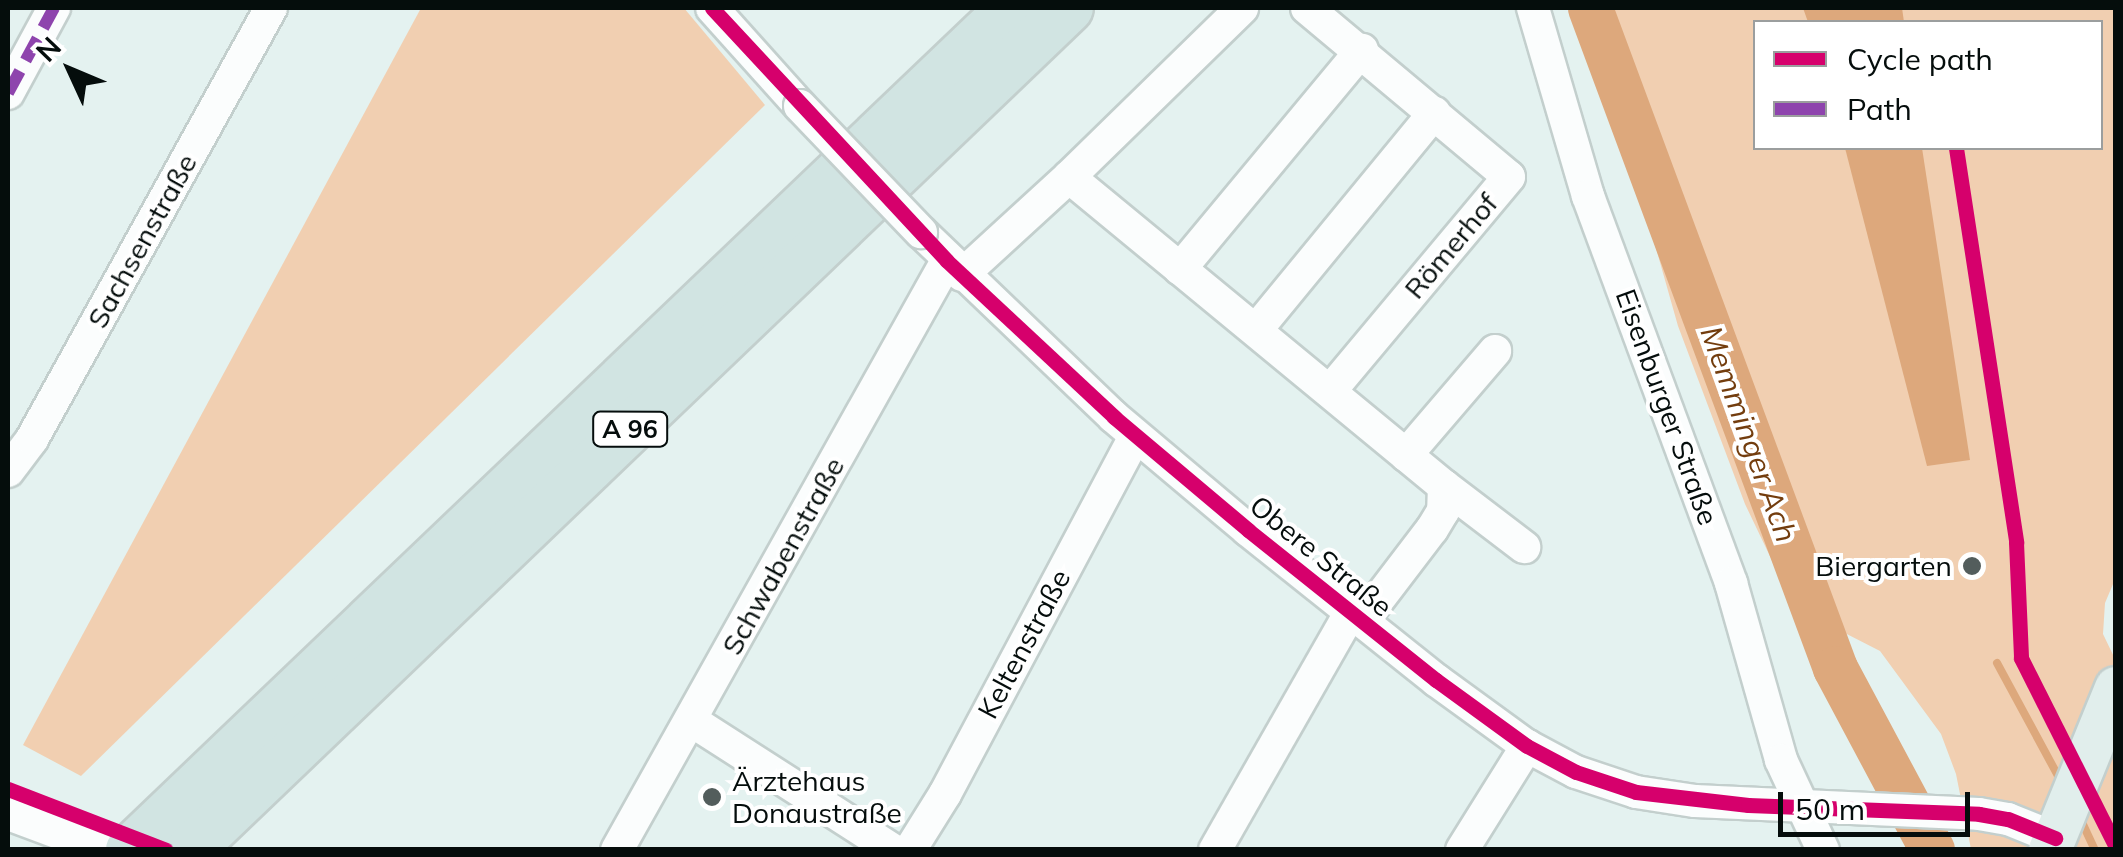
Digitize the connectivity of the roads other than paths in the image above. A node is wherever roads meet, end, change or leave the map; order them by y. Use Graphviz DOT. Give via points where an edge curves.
graph roads {
  1 [pos="54,8"];
  2 [pos="271,8"];
  3 [pos="1011,8"];
  4 [pos="1069,8"];
  5 [pos="1242,8"];
  6 [pos="1307,8"];
  7 [pos="1534,8"];
  8 [pos="726,13"];
  9 [pos="1362,50"];
  10 [pos="8,92"];
  11 [pos="1434,113"];
  12 [pos="1069,176"];
  13 [pos="954,268"];
  14 [pos="1180,269"];
  15 [pos="1256,330"];
  16 [pos="1495,351"];
  17 [pos="1330,392"];
  18 [pos="1135,436"];
  19 [pos="1406,455"];
  20 [pos="8,471"];
  21 [pos="1444,486"];
  22 [pos="1524,547"];
  23 [pos="1357,617"];
  24 [pos="2116,688"];
  25 [pos="692,721"];
  26 [pos="1527,746"];
  27 [pos="1802,806"];
  28 [pos="8,814"];
  29 [pos="2057,834"];
  30 [pos="105,850"];
  31 [pos="130,850"];
  32 [pos="190,850"];
  33 [pos="616,850"];
  34 [pos="893,850"];
  35 [pos="910,850"];
  36 [pos="1214,850"];
  37 [pos="1462,850"];
  38 [pos="1823,850"];
  1 -- 10 [label="street"];
  2 -- 20 [label="street, Sachsenstraße"];
  3 -- 31 [label="highway, A 96"];
  4 -- 32 [label="highway, A 96"];
  5 -- 12 [label="street"];
  6 -- 9 [label="street, Römerhof"];
  7 -- 27 [label="street, Eisenburger Straße" via="1588,196 1706,512 1781,760"];
  8 -- 13 [label="street, Obere Straße, bridge" via="800,106"];
  9 -- 11 [label="street, Römerhof"];
  9 -- 14 [label="street"];
  11 -- 15 [label="street"];
  11 -- 17 [label="street, Römerhof" via="1508,177"];
  12 -- 13 [label="street"];
  12 -- 14 [label="street"];
  13 -- 18 [label="street, Obere Straße"];
  13 -- 25 [label="street, Schwabenstraße"];
  14 -- 15 [label="street"];
  15 -- 17 [label="street"];
  16 -- 19 [label="street"];
  17 -- 19 [label="street"];
  18 -- 23 [label="street, Obere Straße"];
  18 -- 35 [label="street, Keltenstraße"];
  19 -- 21 [label="street"];
  21 -- 22 [label="street"];
  21 -- 23 [label="street" via="1443,512 1432,529"];
  23 -- 26 [label="street, Obere Straße"];
  23 -- 36 [label="street"];
  24 -- 29 [label="main road"];
  25 -- 33 [label="street, Schwabenstraße"];
  25 -- 34 [label="street"];
  26 -- 27 [label="street, Obere Straße" via="1636,792"];
  26 -- 37 [label="street"];
  27 -- 29 [label="street, Obere Straße" via="2008,819"];
  27 -- 38 [label="street"];
  28 -- 30 [label="street"];
}
